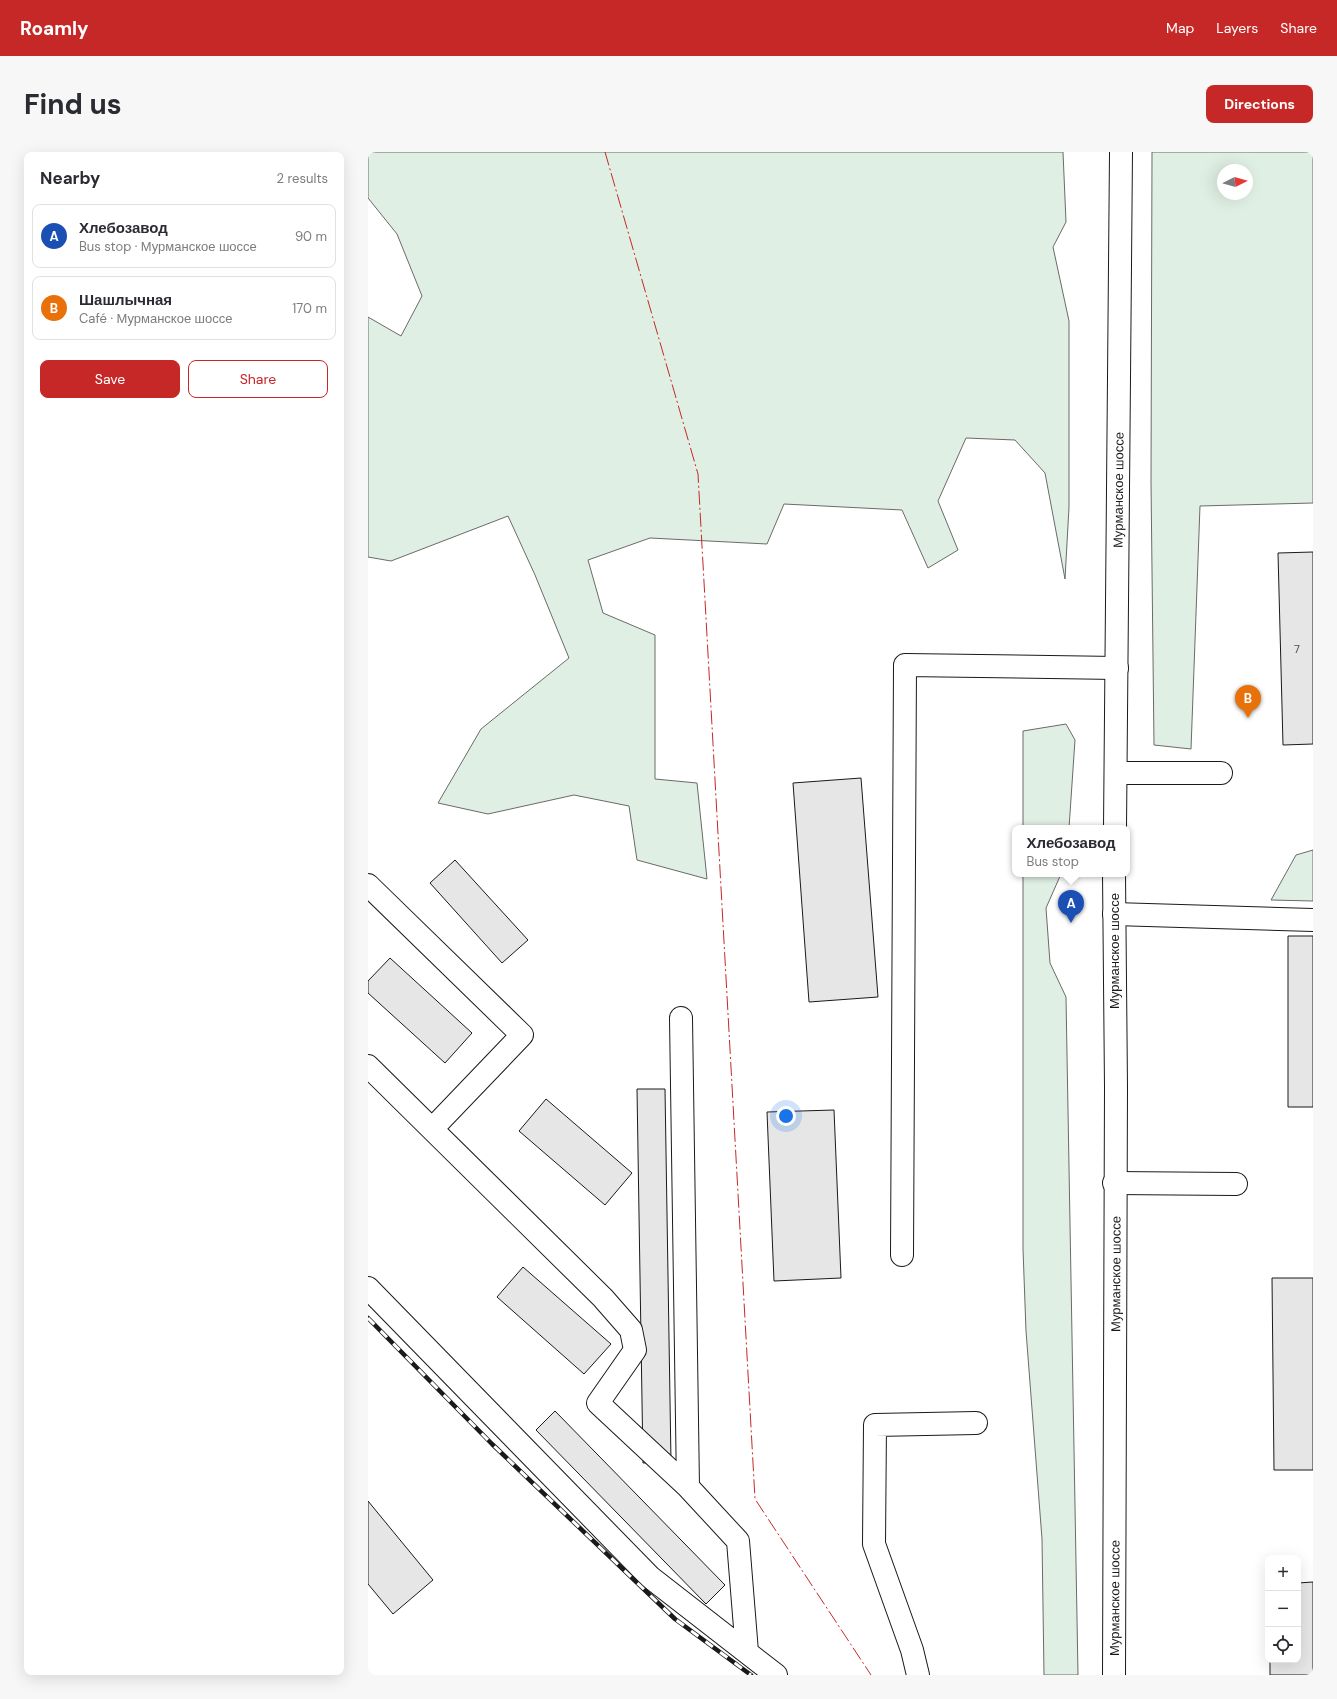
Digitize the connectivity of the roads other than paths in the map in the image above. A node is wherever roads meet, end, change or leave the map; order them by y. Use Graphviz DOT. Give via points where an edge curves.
graph roads {
  1 [pos="1121,152"];
  2 [pos="1117,668"];
  3 [pos="1116,773"];
  4 [pos="1221,773"];
  5 [pos="1115,825"];
  6 [pos="1114,877"];
  7 [pos="368,885"];
  8 [pos="1114,914"];
  9 [pos="1313,920"];
  10 [pos="681,1018"];
  11 [pos="368,1066"];
  12 [pos="432,1129"];
  13 [pos="1114,1183"];
  14 [pos="1236,1184"];
  15 [pos="902,1255"];
  16 [pos="368,1288"];
  17 [pos="976,1423"];
  18 [pos="688,1487"];
  19 [pos="746,1652"];
  20 [pos="776,1675"];
  21 [pos="918,1675"];
  22 [pos="1114,1675"];
  1 -- 2 [label="main road, Мурманское шоссе"];
  2 -- 3 [label="main road, Мурманское шоссе"];
  2 -- 15 [label="main road" via="905,665"];
  3 -- 4 [label="main road"];
  3 -- 5 [label="main road, Мурманское шоссе"];
  6 -- 8 [label="main road, Мурманское шоссе"];
  7 -- 12 [label="main road" via="522,1035"];
  8 -- 9 [label="main road"];
  8 -- 13 [label="main road, Мурманское шоссе"];
  10 -- 18 [label="main road"];
  11 -- 12 [label="main road"];
  12 -- 18 [label="main road" via="603,1298 631,1330 635,1350 598,1403"];
  13 -- 14 [label="main road"];
  13 -- 22 [label="main road, Мурманское шоссе"];
  16 -- 19 [label="main road" via="650,1577"];
  17 -- 21 [label="main road" via="875,1425 874,1544 912,1650"];
  18 -- 19 [label="main road" via="738,1540"];
  19 -- 20 [label="main road"];
}
